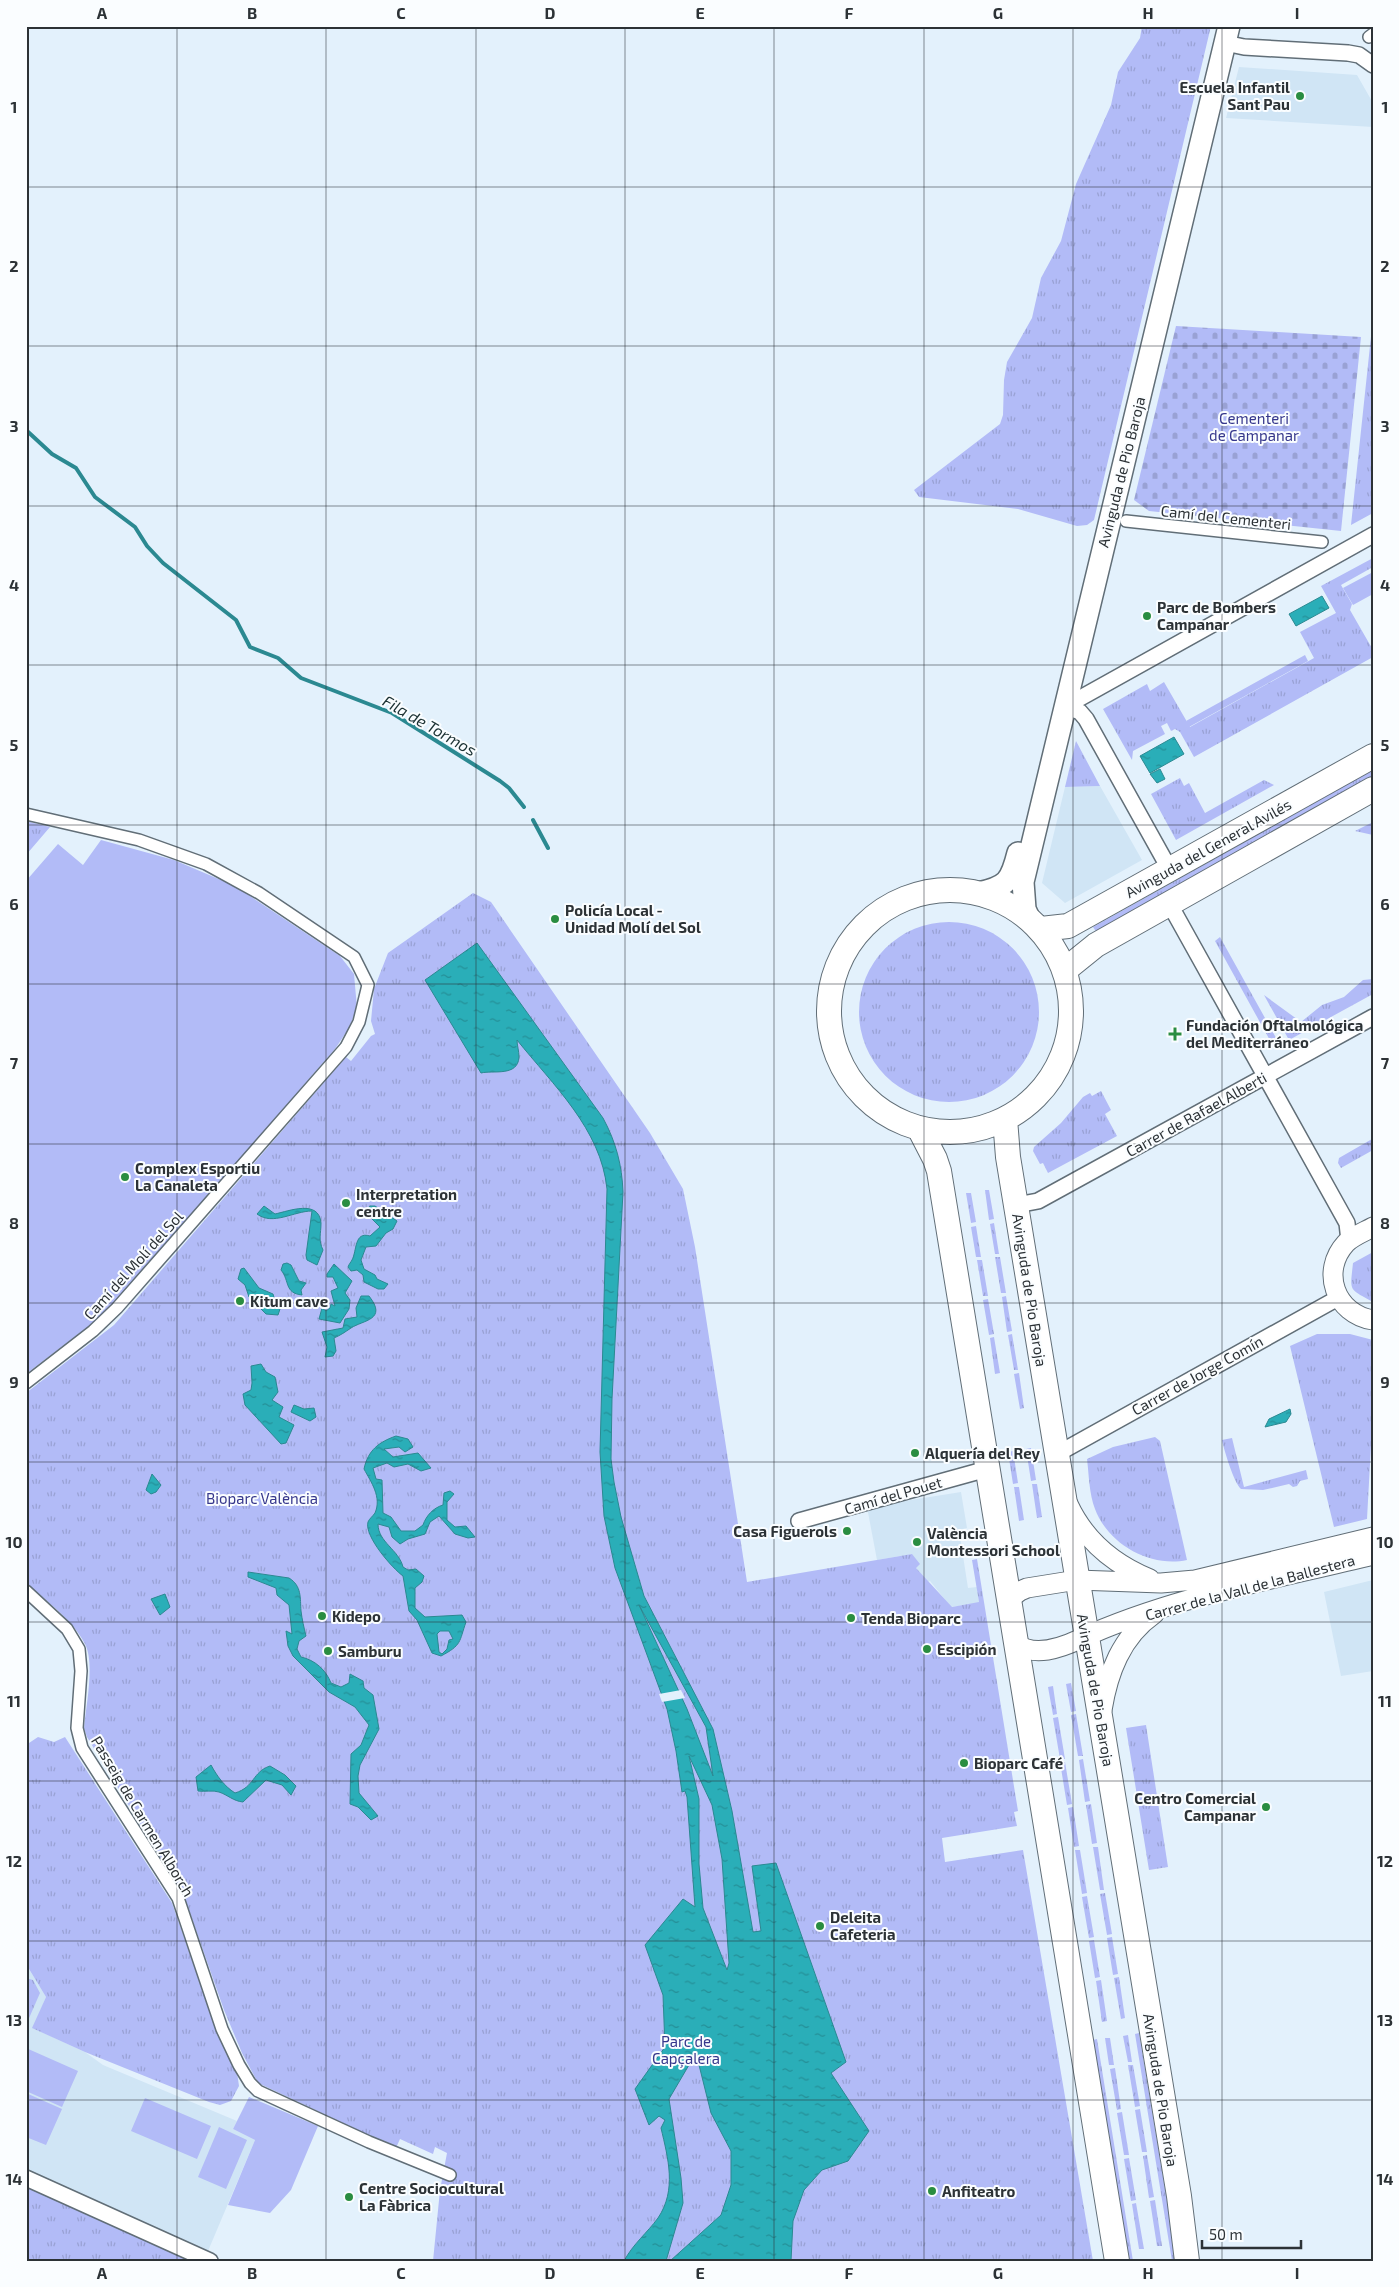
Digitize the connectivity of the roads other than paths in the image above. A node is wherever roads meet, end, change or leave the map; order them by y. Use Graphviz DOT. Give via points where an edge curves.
graph roads {
  1 [pos="1224,32"];
  2 [pos="1373,65"];
  3 [pos="1126,521"];
  4 [pos="1372,535"];
  5 [pos="1322,542"];
  6 [pos="1066,706"];
  7 [pos="1373,756"];
  8 [pos="1373,789"];
  9 [pos="26,814"];
  10 [pos="1170,870"];
  11 [pos="978,893"];
  12 [pos="1169,902"];
  13 [pos="1035,924"];
  14 [pos="1065,970"];
  15 [pos="1373,1017"];
  16 [pos="1266,1076"];
  17 [pos="1005,1119"];
  18 [pos="919,1128"];
  19 [pos="1017,1205"];
  20 [pos="1373,1227"];
  21 [pos="1349,1241"];
  22 [pos="1338,1298"];
  23 [pos="1373,1320"];
  24 [pos="26,1383"];
  25 [pos="1056,1454"];
  26 [pos="987,1469"];
  27 [pos="1063,1493"];
  28 [pos="799,1521"];
  29 [pos="1373,1537"];
  30 [pos="1373,1554"];
  31 [pos="1077,1580"];
  32 [pos="1161,1583"];
  33 [pos="26,1591"];
  34 [pos="1008,1600"];
  35 [pos="1165,1607"];
  36 [pos="1087,1636"];
  37 [pos="1015,1643"];
  38 [pos="1101,1718"];
  39 [pos="450,2175"];
  40 [pos="26,2178"];
  41 [pos="210,2261"];
  42 [pos="1117,2261"];
  43 [pos="1187,2261"];
  1 -- 2 [label="street" via="1244,47 1348,53 1359,55"];
  1 -- 6 [label="main road, Avinguda de Pio Baroja"];
  1 -- 11 [label="main road, Avinguda de Pio Baroja" via="1017,857 1010,878 1003,885"];
  3 -- 5 [label="street, Camí del Cementeri"];
  4 -- 6 [label="street"];
  6 -- 10 [label="street" via="1080,712 1086,719"];
  6 -- 13 [label="main road, Avinguda de Pio Baroja" via="1023,882 1024,909"];
  7 -- 10 [label="main road, Avinguda del General Avilés"];
  8 -- 12 [label="main road, Avinguda del General Avilés"];
  9 -- 24 [label="street, Camí del Molí del Sol" via="139,840 206,864 259,893 354,957 368,985 360,1022 346,1047 117,1308"];
  10 -- 13 [label="main road, Avinguda del General Avilés" via="1068,926"];
  11 -- 13 [label="main road" via="1005,902"];
  11 -- 18 [label="main road" via="933,890 915,894 881,910 849,943 831,986 828,1023 846,1075 857,1090 878,1108"];
  12 -- 14 [label="main road, Avinguda del General Avilés" via="1096,945"];
  12 -- 16 [label="street"];
  13 -- 14 [label="main road" via="1055,948"];
  14 -- 17 [label="main road" via="1072,1013 1063,1056 1056,1072 1034,1099"];
  15 -- 16 [label="street, Carrer de Rafael Alberti"];
  16 -- 19 [label="street, Carrer de Rafael Alberti" via="1038,1201"];
  16 -- 21 [label="street" via="1347,1223"];
  17 -- 18 [label="main road" via="967,1131"];
  17 -- 19 [label="main road, Avinguda de Pio Baroja"];
  18 -- 26 [label="main road" via="939,1171"];
  19 -- 25 [label="main road, Avinguda de Pio Baroja"];
  20 -- 21 [label="street"];
  21 -- 22 [label="street" via="1335,1261 1333,1284"];
  22 -- 23 [label="street" via="1357,1316"];
  22 -- 25 [label="street, Carrer de Jorge Comín"];
  25 -- 27 [label="main road, Avinguda de Pio Baroja"];
  26 -- 28 [label="street, Camí del Pouet"];
  26 -- 34 [label="main road"];
  27 -- 31 [label="main road, Avinguda de Pio Baroja"];
  27 -- 32 [label="street" via="1079,1524 1105,1554 1132,1571"];
  29 -- 32 [label="street, Carrer de la Vall de la Ballestera" via="1195,1580"];
  30 -- 35 [label="street, Carrer de la Vall de la Ballestera"];
  31 -- 32 [label="street, Carrer de la Vall de la Ballestera"];
  31 -- 34 [label="street, Carrer de la Vall de la Ballestera" via="1027,1588"];
  31 -- 36 [label="main road, Avinguda de Pio Baroja"];
  33 -- 39 [label="street, Passeig de Carmen Alborch" via="67,1629 79,1650 81,1671 77,1728 82,1748 178,1898 222,2028 250,2083 258,2090 369,2142"];
  34 -- 37 [label="main road"];
  35 -- 36 [label="street, Carrer de la Vall de la Ballestera"];
  35 -- 38 [label="street" via="1140,1625 1119,1652 1106,1690"];
  36 -- 37 [label="street, Carrer de la Vall de la Ballestera" via="1068,1645 1038,1651"];
  36 -- 38 [label="main road, Avinguda de Pio Baroja"];
  37 -- 42 [label="main road"];
  38 -- 43 [label="main road, Avinguda de Pio Baroja"];
  40 -- 41 [label="street"];
}
